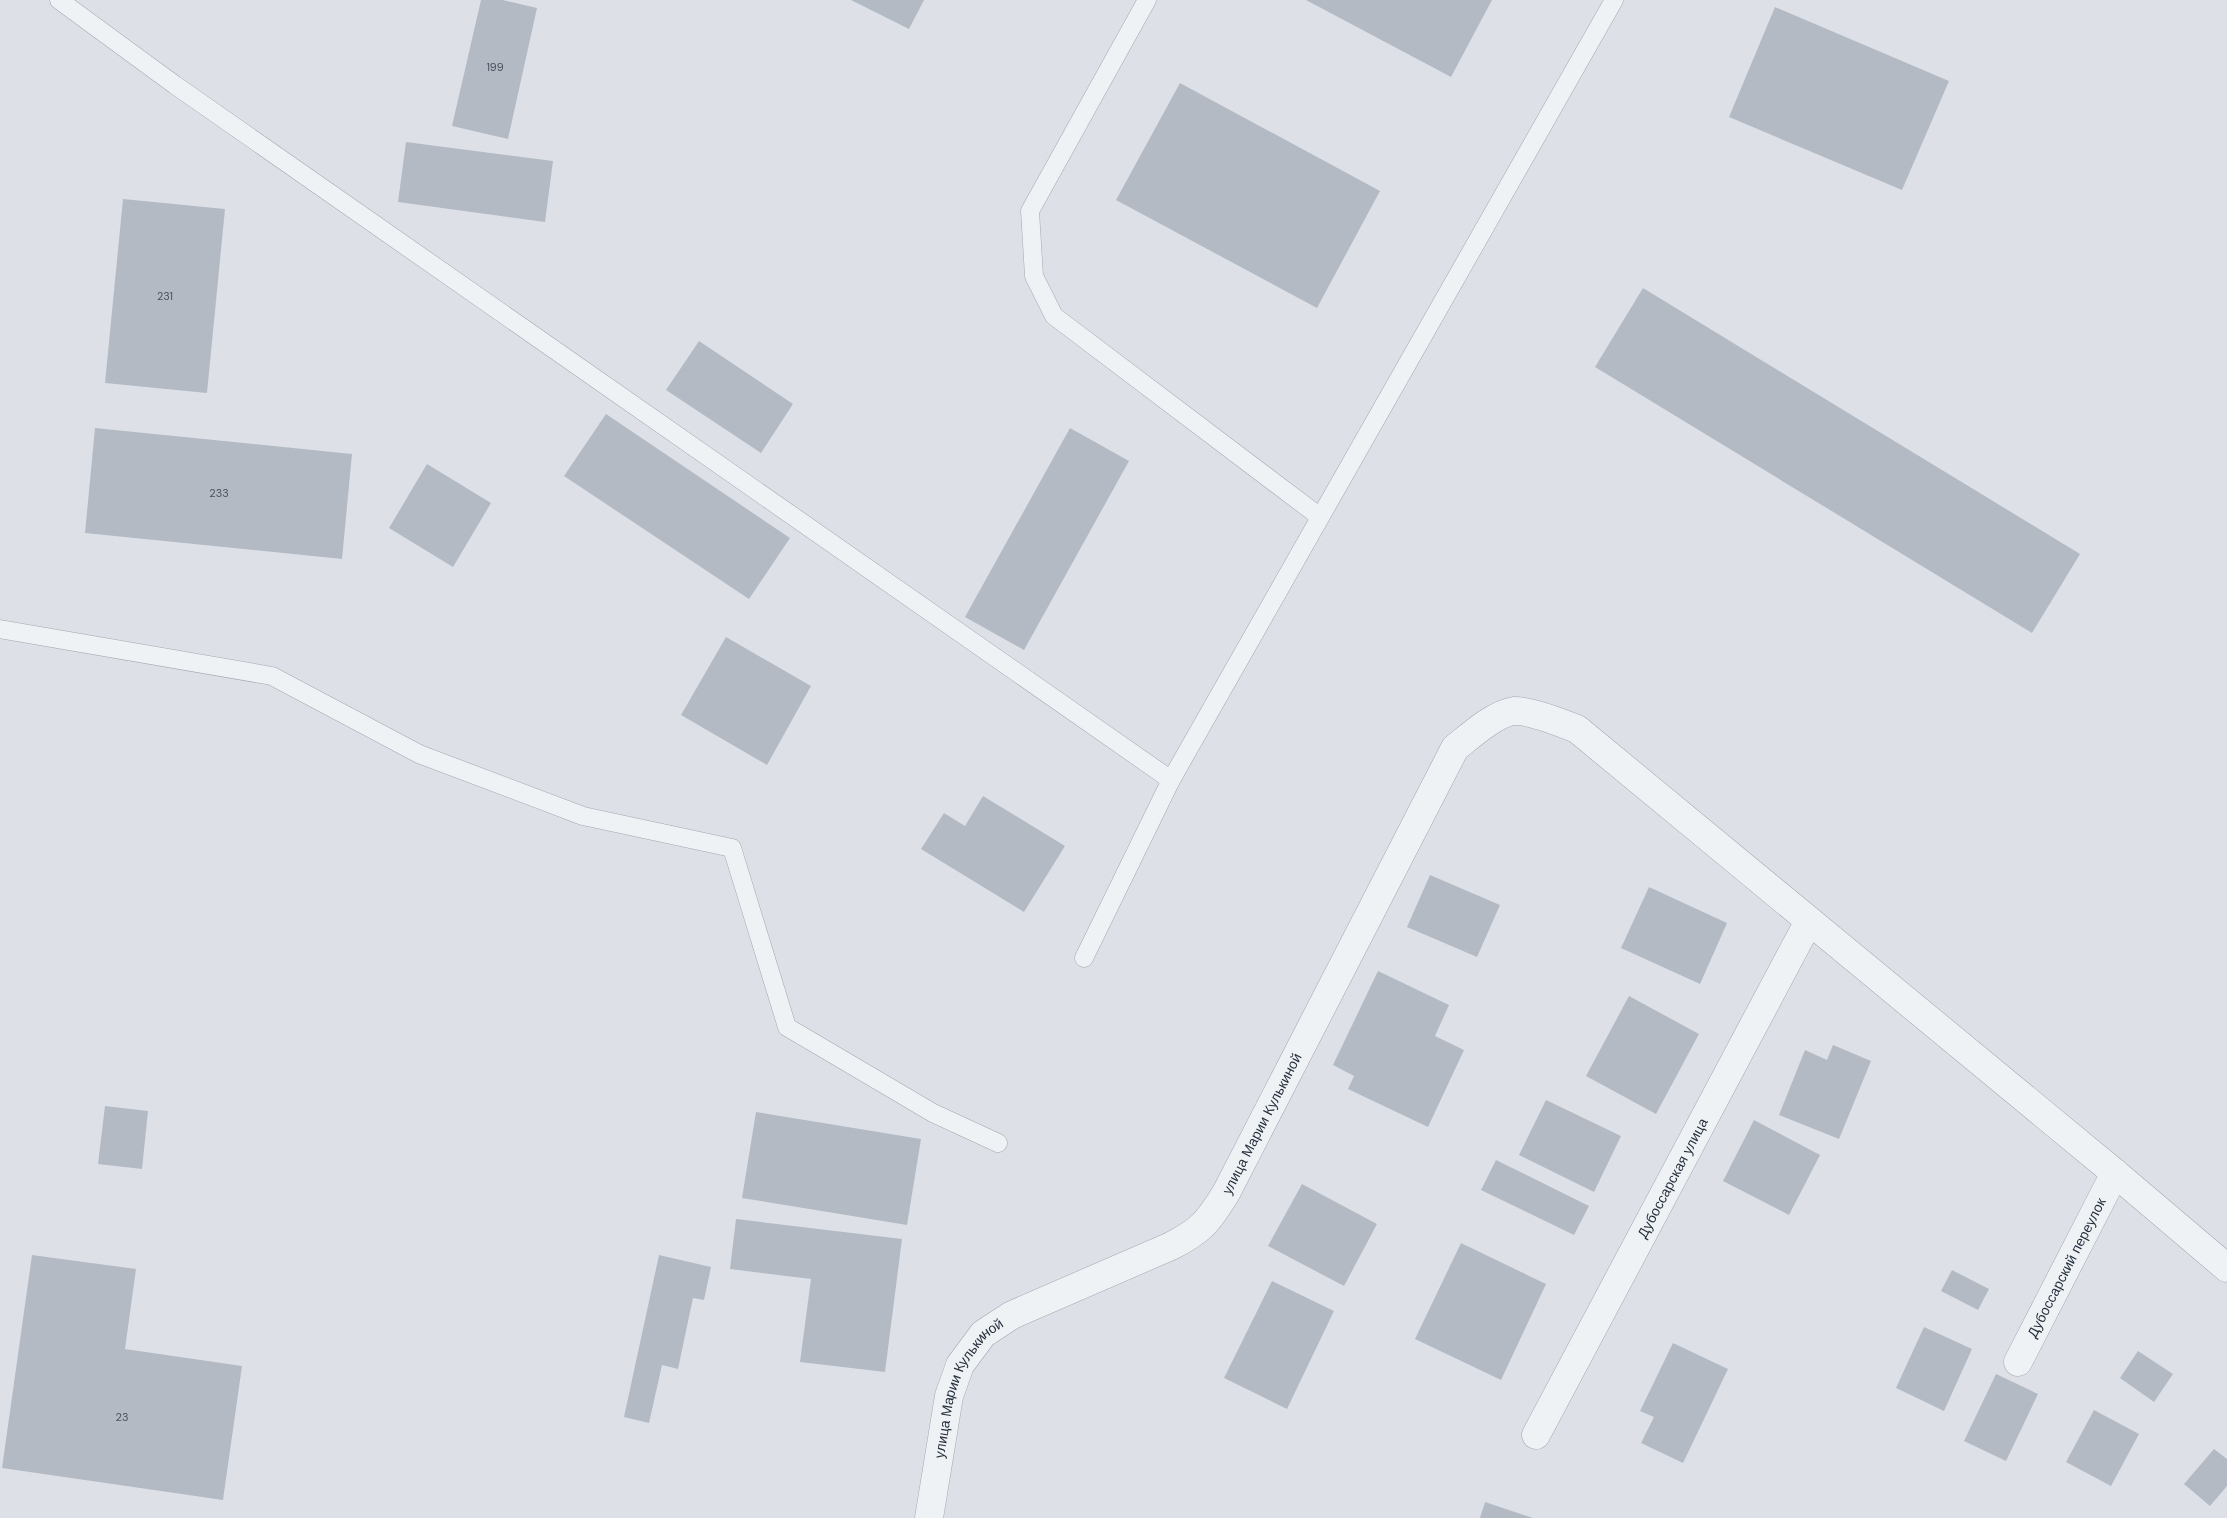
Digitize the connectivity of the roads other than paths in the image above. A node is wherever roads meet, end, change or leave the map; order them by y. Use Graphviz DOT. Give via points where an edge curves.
graph roads {
  1 [pos="59,0"];
  2 [pos="1147,0"];
  3 [pos="1614,0"];
  4 [pos="1320,517"];
  5 [pos="0,630"];
  6 [pos="1171,780"];
  7 [pos="1809,921"];
  8 [pos="1084,958"];
  9 [pos="998,1143"];
  10 [pos="2115,1173"];
  11 [pos="2227,1268"];
  12 [pos="2018,1362"];
  13 [pos="1536,1435"];
  14 [pos="929,1518"];
  1 -- 6 [label="lane" via="191,97"];
  2 -- 4 [label="lane" via="1030,211 1034,276 1054,316"];
  3 -- 4 [label="lane"];
  4 -- 6 [label="lane"];
  5 -- 9 [label="lane" via="272,676 419,754 582,816 732,848 787,1027 933,1113"];
  6 -- 8 [label="lane"];
  7 -- 10 [label="street, улица Марии Кулькиной"];
  7 -- 13 [label="street, Дубоссарская улица"];
  7 -- 14 [label="street, улица Марии Кулькиной" via="1577,729 1549,718 1514,711 1487,723 1454,748 1226,1194 1209,1221 1192,1235 1012,1315 983,1334 960,1365 949,1396"];
  10 -- 11 [label="street, улица Марии Кулькиной"];
  10 -- 12 [label="street, Дубоссарский переулок"];
}
